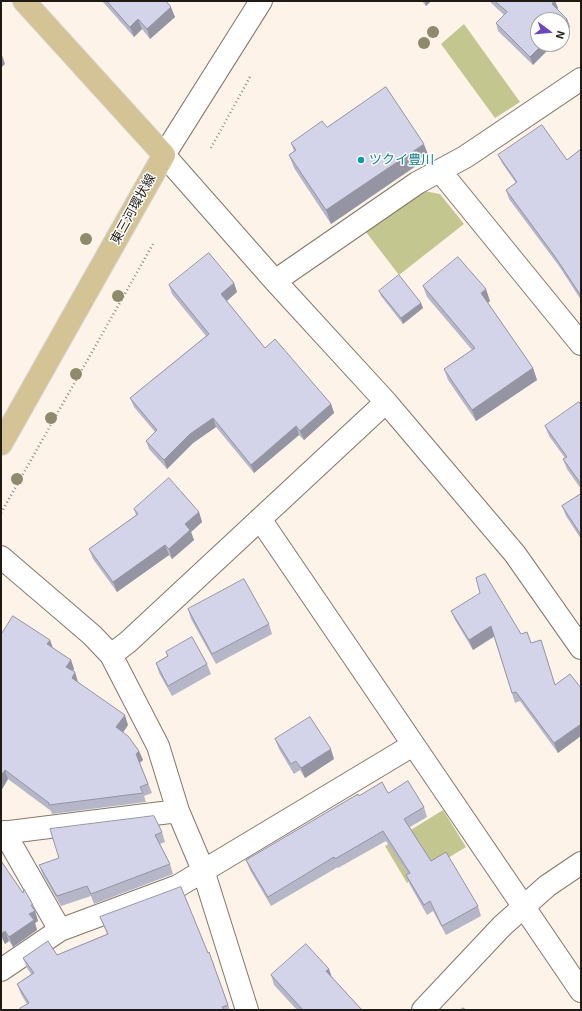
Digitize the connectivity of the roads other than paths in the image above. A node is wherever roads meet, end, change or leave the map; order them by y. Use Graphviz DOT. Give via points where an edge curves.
graph roads {
  1 [pos="24,1"];
  2 [pos="261,1"];
  3 [pos="581,79"];
  4 [pos="164,155"];
  5 [pos="440,172"];
  6 [pos="275,281"];
  7 [pos="581,344"];
  8 [pos="386,402"];
  9 [pos="1,444"];
  10 [pos="260,519"];
  11 [pos="1,557"];
  12 [pos="581,648"];
  13 [pos="111,655"];
  14 [pos="414,745"];
  15 [pos="178,811"];
  16 [pos="2,832"];
  17 [pos="581,863"];
  18 [pos="203,870"];
  19 [pos="524,907"];
  20 [pos="60,930"];
  21 [pos="1,970"];
  22 [pos="581,991"];
  23 [pos="247,1010"];
  24 [pos="423,1010"];
  1 -- 4 [label="main road"];
  2 -- 4 [label="street"];
  3 -- 5 [label="street"];
  4 -- 6 [label="street"];
  4 -- 9 [label="main road, 東三河環状線"];
  5 -- 6 [label="street" via="417,183"];
  5 -- 7 [label="street"];
  6 -- 8 [label="street"];
  8 -- 10 [label="street"];
  8 -- 12 [label="street" via="515,554"];
  10 -- 13 [label="street"];
  10 -- 14 [label="street"];
  11 -- 13 [label="street" via="92,635"];
  13 -- 15 [label="street" via="158,746"];
  14 -- 18 [label="street"];
  14 -- 19 [label="street"];
  15 -- 16 [label="street"];
  15 -- 18 [label="street"];
  16 -- 20 [label="street"];
  17 -- 19 [label="street" via="547,886"];
  18 -- 20 [label="street" via="178,886"];
  18 -- 23 [label="street"];
  19 -- 22 [label="street"];
  19 -- 24 [label="street" via="502,926"];
  20 -- 21 [label="street"];
}
